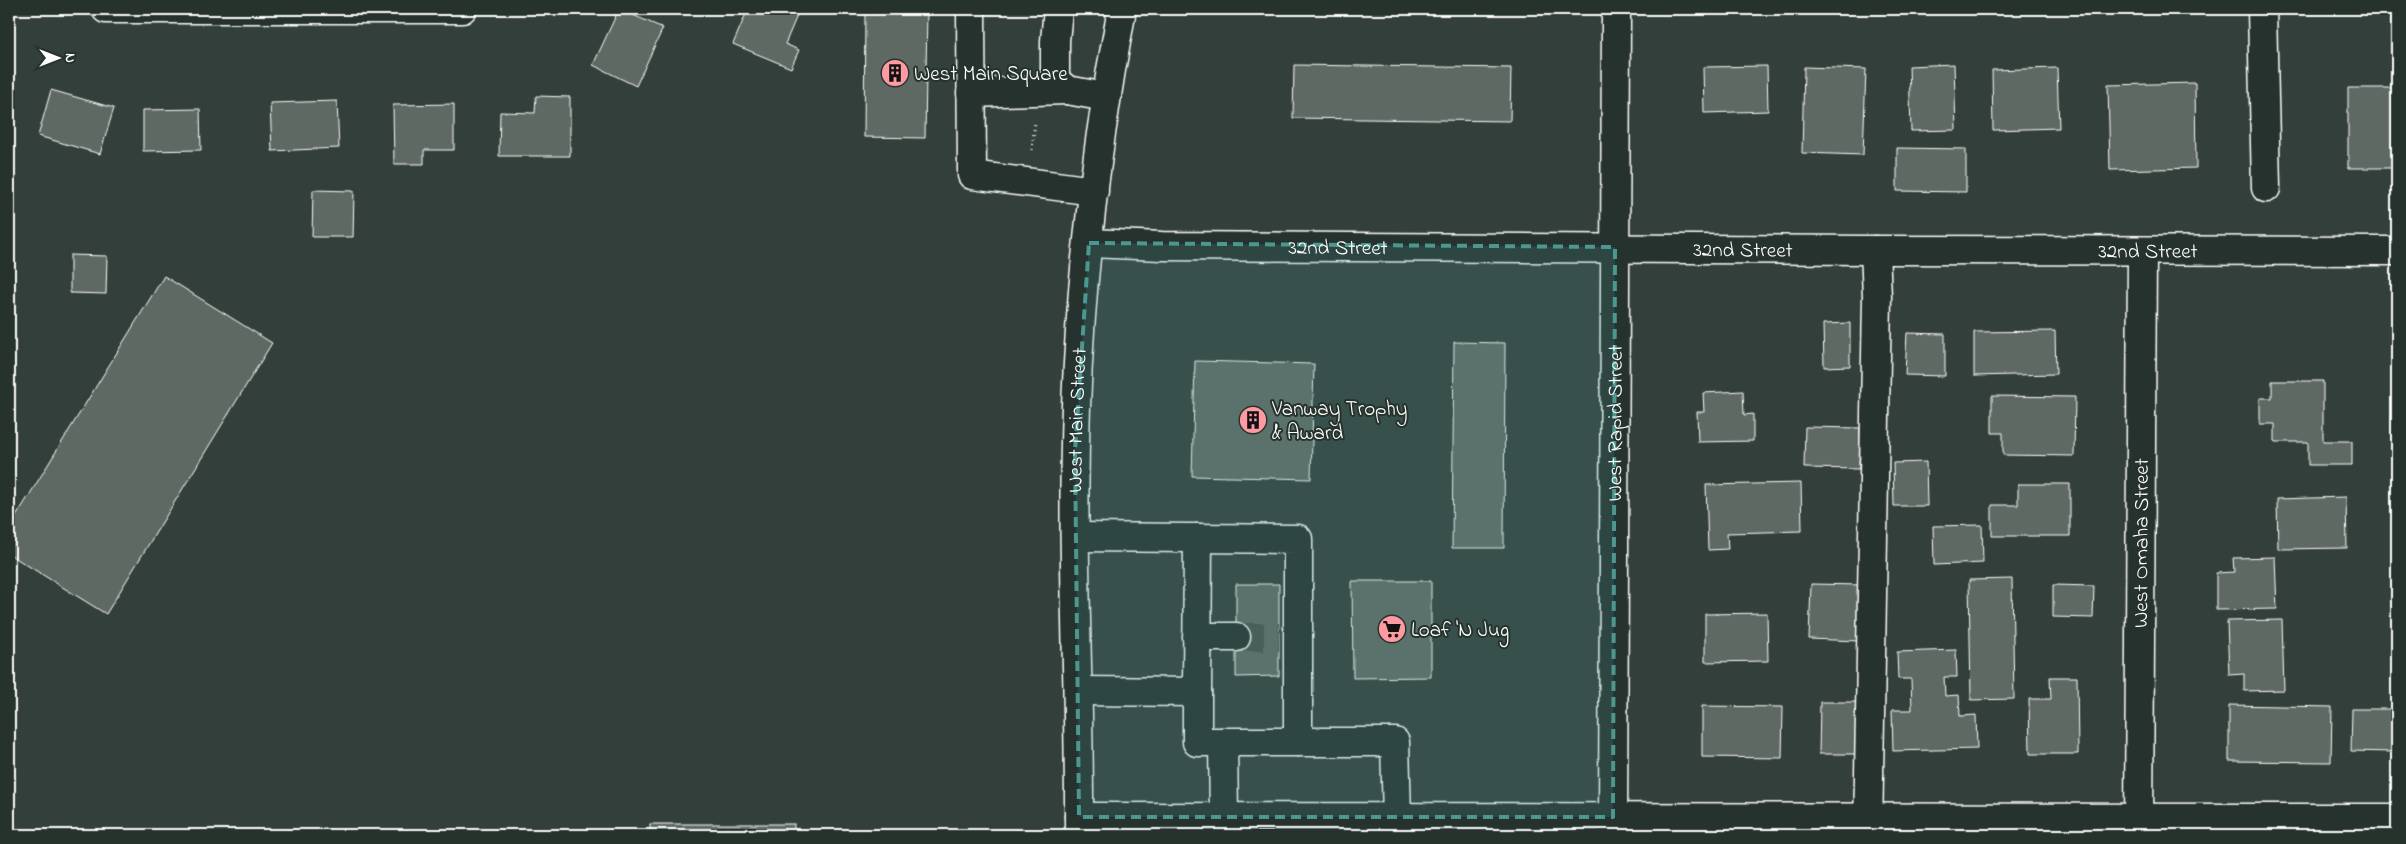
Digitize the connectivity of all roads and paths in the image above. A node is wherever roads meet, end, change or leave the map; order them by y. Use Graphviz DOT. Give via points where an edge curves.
graph roads {
  1 [pos="106,9"];
  2 [pos="462,9"];
  3 [pos="971,9"];
  4 [pos="1058,9"];
  5 [pos="1122,9"];
  6 [pos="1616,9"];
  7 [pos="2262,9"];
  8 [pos="1067,90"];
  9 [pos="971,93"];
  10 [pos="1106,97"];
  11 [pos="2266,188"];
  12 [pos="1094,191"];
  13 [pos="1089,243"];
  14 [pos="1615,247"];
  15 [pos="1875,250"];
  16 [pos="2142,251"];
  17 [pos="2397,251"];
  18 [pos="1076,536"];
  19 [pos="1198,538"];
  20 [pos="1197,636"];
  21 [pos="1236,637"];
  22 [pos="1078,691"];
  23 [pos="1196,692"];
  24 [pos="1223,742"];
  25 [pos="1298,742"];
  26 [pos="1224,817"];
  27 [pos="1397,818"];
  28 [pos="2397,818"];
  29 [pos="1079,826"];
  30 [pos="1613,826"];
  31 [pos="1868,826"];
  32 [pos="2139,826"];
  33 [pos="1350,827"];
  1 -- 2 [label="street"];
  3 -- 9 [label="street"];
  4 -- 8 [label="street" via="1056,80"];
  5 -- 10 [label="street, West Main Street"];
  6 -- 14 [label="street, West Rapid Street"];
  7 -- 11 [label="street"];
  8 -- 9 [label="street"];
  8 -- 10 [label="street"];
  9 -- 12 [label="street" via="972,175"];
  10 -- 12 [label="street, West Main Street"];
  12 -- 13 [label="street, West Main Street"];
  13 -- 14 [label="street, 32nd Street"];
  13 -- 18 [label="street, West Main Street" via="1076,404"];
  14 -- 15 [label="street, 32nd Street"];
  14 -- 30 [label="street, West Rapid Street"];
  15 -- 16 [label="street, 32nd Street"];
  15 -- 31 [label="street" via="1877,297"];
  16 -- 17 [label="street, 32nd Street"];
  16 -- 32 [label="street, West Omaha Street"];
  18 -- 19 [label="street"];
  18 -- 22 [label="street, West Main Street"];
  19 -- 20 [label="street"];
  19 -- 25 [label="street" via="1298,539 1288,636"];
  20 -- 21 [label="street"];
  20 -- 23 [label="street"];
  22 -- 23 [label="street"];
  22 -- 29 [label="street, West Main Street"];
  23 -- 24 [label="street" via="1196,742"];
  24 -- 25 [label="street"];
  24 -- 26 [label="street"];
  25 -- 27 [label="street" via="1396,742"];
  26 -- 29 [label="street"];
  26 -- 33 [label="street"];
  27 -- 30 [label="street"];
  27 -- 33 [label="street"];
  28 -- 32 [label="street"];
  30 -- 31 [label="street"];
  31 -- 32 [label="street"];
}
